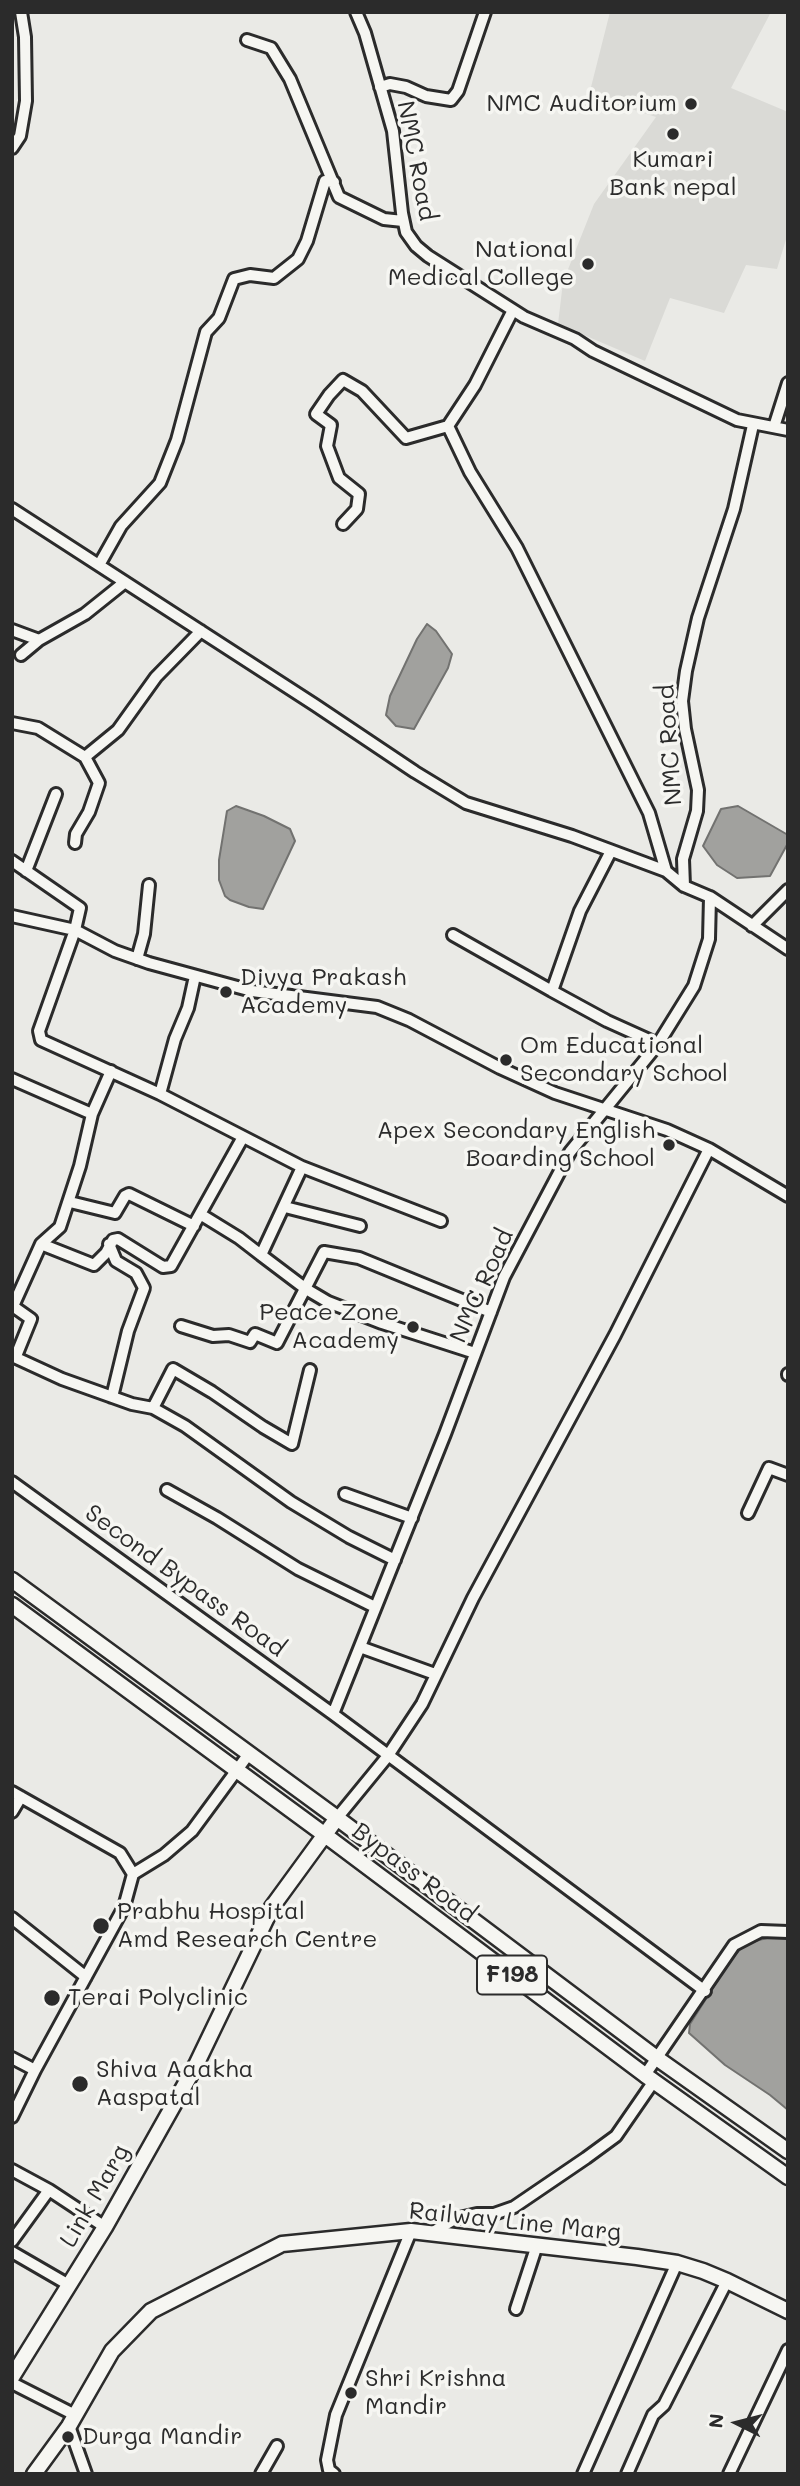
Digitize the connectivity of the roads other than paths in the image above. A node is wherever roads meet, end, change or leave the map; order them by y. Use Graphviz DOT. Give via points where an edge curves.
graph roads {
  1 [pos="21,12"];
  2 [pos="356,12"];
  3 [pos="485,12"];
  4 [pos="247,40"];
  5 [pos="380,87"];
  6 [pos="12,148"];
  7 [pos="334,182"];
  8 [pos="403,220"];
  9 [pos="513,310"];
  10 [pos="788,383"];
  11 [pos="753,425"];
  12 [pos="447,426"];
  13 [pos="774,427"];
  14 [pos="788,429"];
  15 [pos="12,509"];
  16 [pos="344,524"];
  17 [pos="99,565"];
  18 [pos="125,582"];
  19 [pos="12,630"];
  20 [pos="201,631"];
  21 [pos="39,639"];
  22 [pos="21,655"];
  23 [pos="12,723"];
  24 [pos="85,757"];
  25 [pos="56,794"];
  26 [pos="75,843"];
  27 [pos="611,851"];
  28 [pos="12,861"];
  29 [pos="26,871"];
  30 [pos="666,871"];
  31 [pos="149,885"];
  32 [pos="684,886"];
  33 [pos="788,890"];
  34 [pos="710,897"];
  35 [pos="12,916"];
  36 [pos="752,926"];
  37 [pos="75,930"];
  38 [pos="453,935"];
  39 [pos="788,949"];
  40 [pos="136,959"];
  41 [pos="195,976"];
  42 [pos="552,991"];
  43 [pos="658,1044"];
  44 [pos="111,1071"];
  45 [pos="12,1079"];
  46 [pos="160,1094"];
  47 [pos="607,1109"];
  48 [pos="92,1114"];
  49 [pos="243,1137"];
  50 [pos="709,1149"];
  51 [pos="302,1167"];
  52 [pos="788,1196"];
  53 [pos="70,1202"];
  54 [pos="285,1206"];
  55 [pos="200,1214"];
  56 [pos="441,1221"];
  57 [pos="194,1226"];
  58 [pos="360,1226"];
  59 [pos="41,1244"];
  60 [pos="109,1244"];
  61 [pos="261,1255"];
  62 [pos="306,1289"];
  63 [pos="491,1312"];
  64 [pos="181,1326"];
  65 [pos="475,1353"];
  66 [pos="14,1356"];
  67 [pos="310,1370"];
  68 [pos="111,1397"];
  69 [pos="153,1408"];
  70 [pos="788,1475"];
  71 [pos="12,1482"];
  72 [pos="167,1490"];
  73 [pos="345,1494"];
  74 [pos="748,1513"];
  75 [pos="412,1518"];
  76 [pos="395,1560"];
  77 [pos="12,1580"];
  78 [pos="12,1605"];
  79 [pos="375,1607"];
  80 [pos="360,1647"];
  81 [pos="435,1674"];
  82 [pos="333,1714"];
  83 [pos="248,1755"];
  84 [pos="387,1757"];
  85 [pos="237,1770"];
  86 [pos="17,1795"];
  87 [pos="12,1812"];
  88 [pos="337,1818"];
  89 [pos="325,1835"];
  90 [pos="133,1874"];
  91 [pos="12,1918"];
  92 [pos="788,1932"];
  93 [pos="86,1978"];
  94 [pos="705,1991"];
  95 [pos="12,2058"];
  96 [pos="658,2059"];
  97 [pos="34,2070"];
  98 [pos="649,2078"];
  99 [pos="12,2117"];
  100 [pos="788,2151"];
  101 [pos="12,2170"];
  102 [pos="788,2177"];
  103 [pos="49,2190"];
  104 [pos="105,2227"];
  105 [pos="411,2231"];
  106 [pos="431,2233"];
  107 [pos="12,2241"];
  108 [pos="537,2245"];
  109 [pos="12,2252"];
  110 [pos="677,2263"];
  111 [pos="727,2281"];
  112 [pos="69,2285"];
  113 [pos="516,2309"];
  114 [pos="788,2311"];
  115 [pos="788,2350"];
  116 [pos="12,2377"];
  117 [pos="12,2383"];
  118 [pos="72,2420"];
  119 [pos="277,2446"];
  120 [pos="330,2473"];
  121 [pos="34,2474"];
  122 [pos="86,2474"];
  123 [pos="261,2474"];
  124 [pos="583,2474"];
  125 [pos="627,2474"];
  126 [pos="729,2474"];
  1 -- 6 [label="street" via="26,101 20,136"];
  2 -- 5 [label="street, NMC Road"];
  3 -- 5 [label="street" via="451,100 390,84"];
  4 -- 7 [label="street" via="271,48 290,79"];
  5 -- 8 [label="street, NMC Road" via="393,131"];
  7 -- 8 [label="street" via="339,197 384,219"];
  7 -- 17 [label="street" via="325,181 298,259 274,278 250,275 234,279 219,318 206,332 177,440 160,483 121,526"];
  8 -- 9 [label="street, NMC Road" via="406,232 428,256"];
  9 -- 11 [label="street, NMC Road"];
  9 -- 12 [label="street" via="475,385"];
  10 -- 13 [label="street"];
  11 -- 13 [label="street"];
  11 -- 32 [label="street, NMC Road" via="734,509 698,618 686,671 684,729 698,790 683,859"];
  12 -- 16 [label="street" via="406,438 362,391 343,380 316,414 331,425 327,446 339,478 359,494 357,509"];
  12 -- 30 [label="street" via="517,548 649,813"];
  13 -- 14 [label="street"];
  15 -- 17 [label="street"];
  17 -- 18 [label="street"];
  18 -- 20 [label="street"];
  18 -- 21 [label="street" via="85,614"];
  19 -- 21 [label="street"];
  20 -- 24 [label="street" via="156,677 118,730"];
  20 -- 27 [label="street" via="466,803"];
  21 -- 22 [label="street"];
  23 -- 24 [label="street" via="38,727"];
  24 -- 26 [label="street" via="99,783"];
  25 -- 29 [label="street"];
  27 -- 30 [label="street"];
  27 -- 42 [label="street" via="580,911"];
  28 -- 29 [label="street"];
  29 -- 37 [label="street" via="80,908"];
  30 -- 32 [label="street"];
  31 -- 40 [label="street" via="144,934"];
  32 -- 34 [label="street"];
  33 -- 36 [label="street"];
  34 -- 36 [label="street"];
  34 -- 43 [label="street, NMC Road" via="709,939 694,986"];
  35 -- 37 [label="street"];
  36 -- 39 [label="street"];
  37 -- 40 [label="street"];
  37 -- 44 [label="street" via="39,1037"];
  38 -- 42 [label="street"];
  40 -- 41 [label="street"];
  41 -- 46 [label="street"];
  41 -- 47 [label="street" via="252,990 377,1007 555,1093"];
  42 -- 43 [label="street"];
  43 -- 47 [label="street, NMC Road"];
  44 -- 46 [label="street"];
  44 -- 48 [label="street"];
  45 -- 48 [label="street"];
  46 -- 49 [label="street"];
  47 -- 50 [label="street"];
  47 -- 63 [label="street, NMC Road" via="570,1152 504,1277"];
  48 -- 53 [label="street"];
  49 -- 51 [label="street"];
  49 -- 55 [label="street"];
  50 -- 52 [label="street"];
  50 -- 81 [label="street"];
  51 -- 54 [label="street"];
  51 -- 56 [label="street"];
  53 -- 57 [label="street" via="116,1213 129,1194"];
  53 -- 59 [label="street" via="60,1227"];
  54 -- 58 [label="street"];
  54 -- 61 [label="street"];
  55 -- 57 [label="street"];
  55 -- 61 [label="street"];
  57 -- 60 [label="street" via="167,1268 118,1240"];
  59 -- 60 [label="street" via="94,1265"];
  59 -- 66 [label="street" via="14,1304 31,1319"];
  60 -- 68 [label="street" via="116,1261 136,1273 144,1288"];
  61 -- 62 [label="street"];
  62 -- 63 [label="street" via="324,1252 359,1258"];
  62 -- 64 [label="street" via="276,1343 255,1334 250,1342"];
  62 -- 65 [label="street" via="382,1323"];
  63 -- 65 [label="street, NMC Road"];
  65 -- 75 [label="street, NMC Road"];
  66 -- 68 [label="street"];
  67 -- 69 [label="street" via="292,1444 173,1369"];
  68 -- 69 [label="street"];
  69 -- 76 [label="street" via="291,1502"];
  70 -- 74 [label="street" via="769,1468"];
  71 -- 82 [label="street, Second Bypass Road"];
  72 -- 79 [label="street" via="298,1569"];
  73 -- 75 [label="street"];
  75 -- 76 [label="street, NMC Road"];
  76 -- 79 [label="street, NMC Road"];
  77 -- 83 [label="main road, Bypass Road / F198"];
  78 -- 85 [label="main road, Bypass Road / F198"];
  79 -- 80 [label="street, NMC Road"];
  80 -- 81 [label="street"];
  80 -- 82 [label="street, NMC Road"];
  81 -- 84 [label="street"];
  82 -- 84 [label="street, Second Bypass Road"];
  83 -- 85 [label="street"];
  83 -- 88 [label="main road, Bypass Road / F198"];
  84 -- 88 [label="street"];
  84 -- 94 [label="street"];
  85 -- 89 [label="main road, Bypass Road / F198"];
  85 -- 90 [label="street" via="192,1831"];
  86 -- 87 [label="street"];
  86 -- 90 [label="street" via="120,1853"];
  88 -- 89 [label="main road, Link Marg"];
  88 -- 96 [label="main road, Bypass Road / F198"];
  89 -- 98 [label="main road, Bypass Road / F198"];
  89 -- 104 [label="main road, Link Marg" via="272,1907 196,2065"];
  90 -- 93 [label="street" via="124,1907"];
  91 -- 93 [label="street"];
  92 -- 94 [label="street" via="761,1931 734,1945"];
  93 -- 97 [label="street"];
  94 -- 96 [label="street"];
  95 -- 97 [label="street"];
  96 -- 98 [label="street"];
  96 -- 100 [label="main road, Bypass Road / F198"];
  97 -- 99 [label="street"];
  98 -- 102 [label="main road, Bypass Road / F198"];
  98 -- 106 [label="street" via="616,2136 586,2158 514,2207 455,2218"];
  101 -- 103 [label="street"];
  103 -- 104 [label="street"];
  103 -- 107 [label="street"];
  104 -- 112 [label="main road, Link Marg"];
  105 -- 106 [label="main road, Railway Line Marg"];
  105 -- 118 [label="main road, Railway Line Marg" via="282,2244 151,2311 112,2351"];
  105 -- 120 [label="street" via="335,2415 327,2460"];
  106 -- 108 [label="main road, Railway Line Marg"];
  108 -- 110 [label="main road, Railway Line Marg"];
  108 -- 113 [label="street"];
  109 -- 112 [label="street"];
  110 -- 111 [label="main road, Railway Line Marg"];
  110 -- 124 [label="street"];
  111 -- 114 [label="main road, Railway Line Marg"];
  111 -- 125 [label="street" via="664,2405 653,2415"];
  112 -- 116 [label="main road, Link Marg"];
  115 -- 126 [label="street"];
  117 -- 118 [label="street"];
  118 -- 121 [label="main road, Railway Line Marg"];
  118 -- 122 [label="street"];
  119 -- 123 [label="street"];
}
